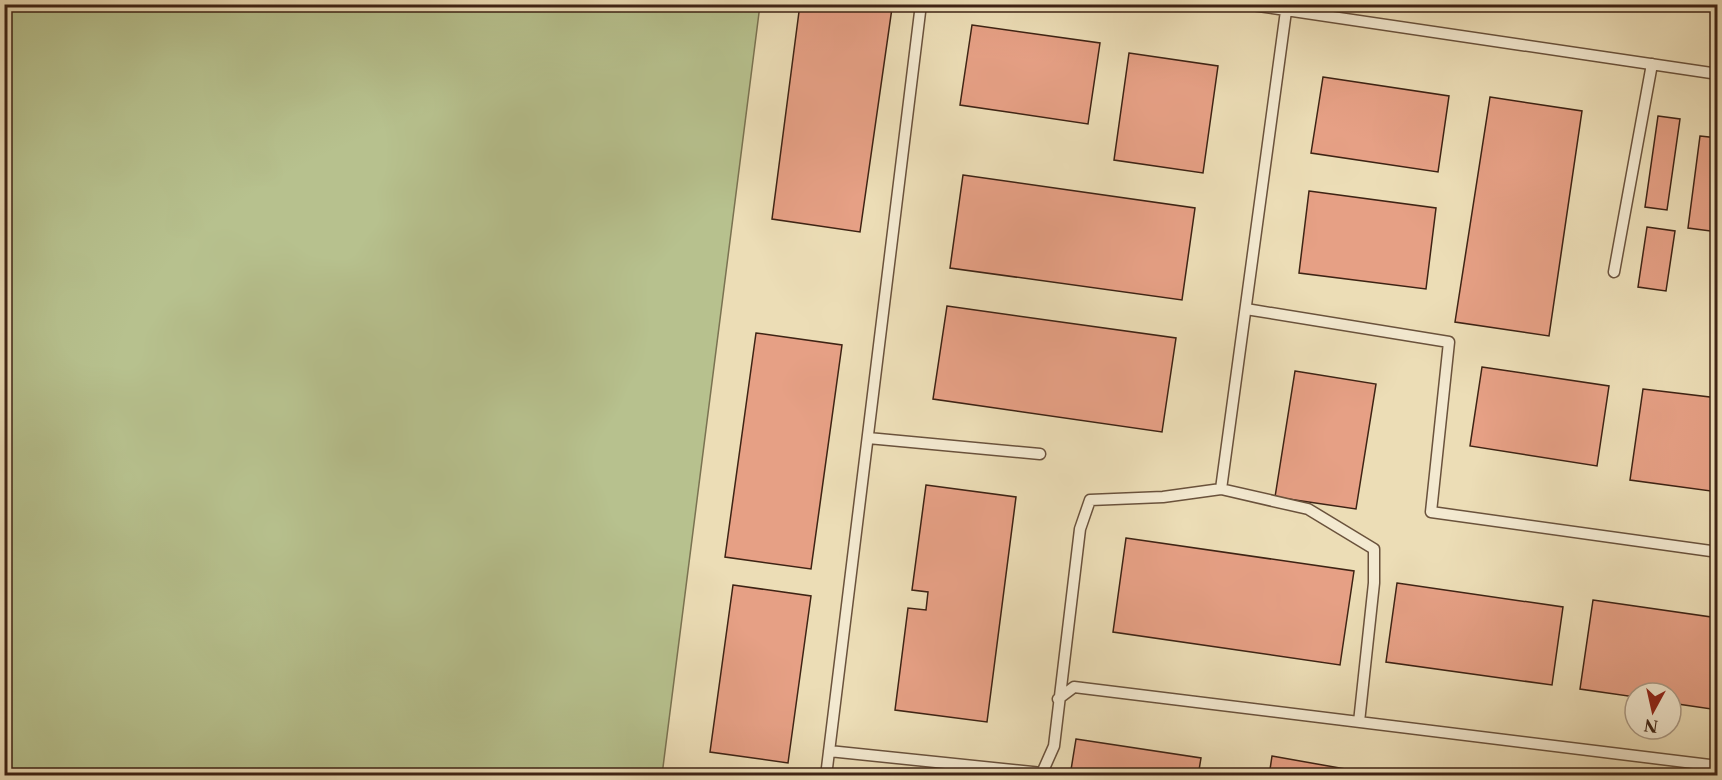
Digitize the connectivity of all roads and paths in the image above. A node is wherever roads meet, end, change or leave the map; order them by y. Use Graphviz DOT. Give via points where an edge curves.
graph roads {
  1 [pos="921,4"];
  2 [pos="1245,4"];
  3 [pos="1286,10"];
  4 [pos="1652,64"];
  5 [pos="1718,74"];
  6 [pos="1614,272"];
  7 [pos="1246,309"];
  8 [pos="868,438"];
  9 [pos="1040,454"];
  10 [pos="1221,489"];
  11 [pos="1718,552"];
  12 [pos="1058,699"];
  13 [pos="1359,722"];
  14 [pos="829,751"];
  15 [pos="1718,766"];
  16 [pos="826,776"];
  1 -- 8 [label="lane"];
  2 -- 3 [label="lane"];
  3 -- 4 [label="lane"];
  3 -- 7 [label="lane"];
  4 -- 5 [label="lane"];
  4 -- 6 [label="lane"];
  7 -- 10 [label="lane"];
  7 -- 11 [label="lane" via="1449,342 1431,512"];
  8 -- 9 [label="lane"];
  8 -- 14 [label="lane"];
  10 -- 12 [label="lane" via="1163,497 1090,500 1080,530"];
  10 -- 13 [label="lane" via="1308,509 1374,549"];
  12 -- 13 [label="lane" via="1074,687"];
  12 -- 14 [label="lane" via="1054,746 1042,773"];
  13 -- 15 [label="lane"];
  14 -- 16 [label="lane"];
}
